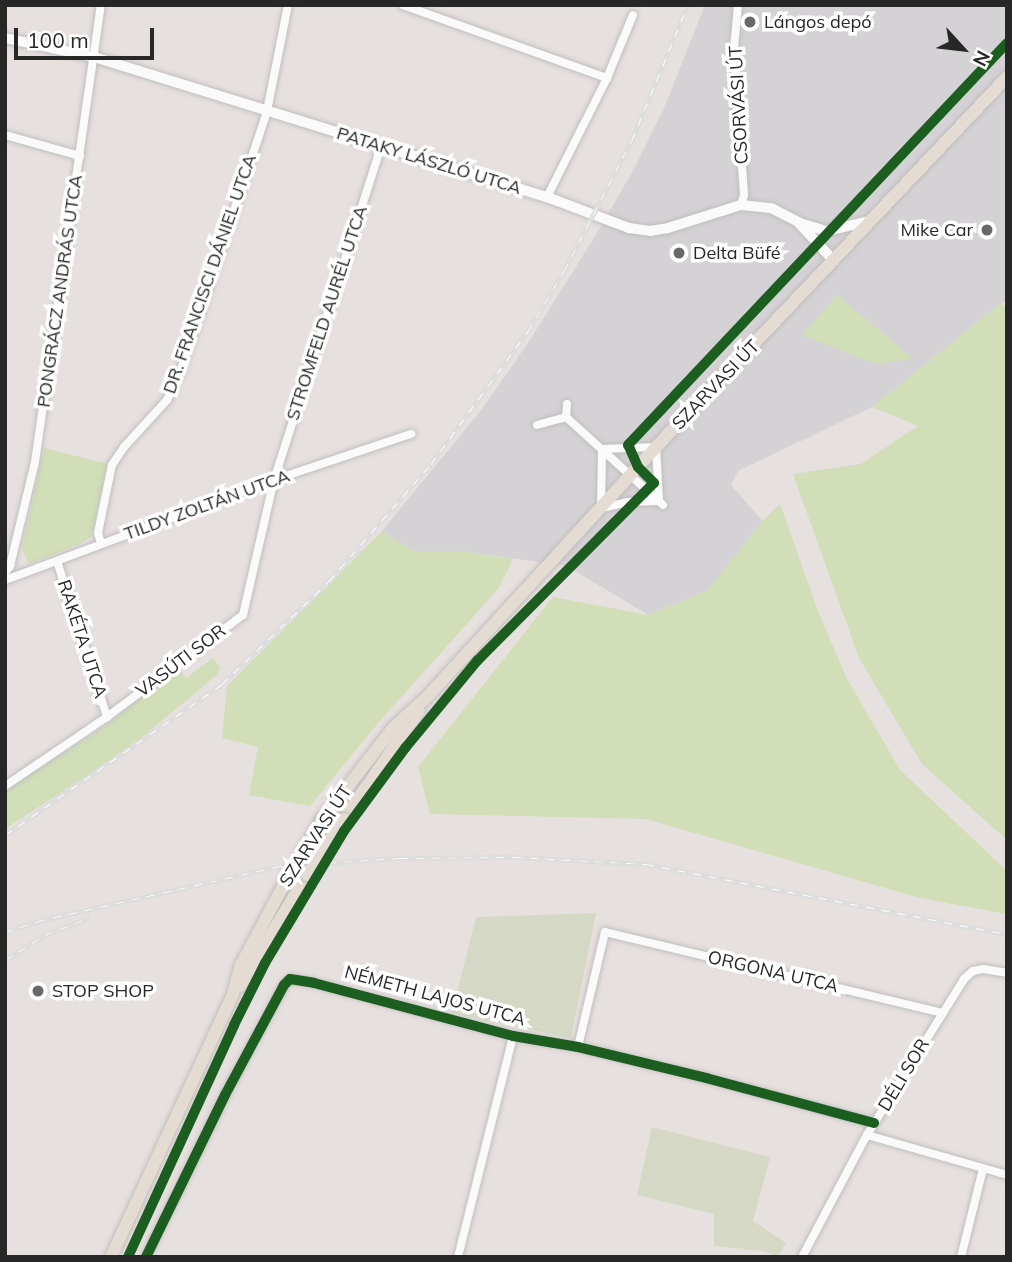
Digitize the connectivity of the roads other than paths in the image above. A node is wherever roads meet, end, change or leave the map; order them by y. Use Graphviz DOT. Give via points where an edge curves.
graph roads {
  1 [pos="101,5"];
  2 [pos="288,5"];
  3 [pos="403,5"];
  4 [pos="738,5"];
  5 [pos="633,15"];
  6 [pos="5,37"];
  7 [pos="94,57"];
  8 [pos="1007,76"];
  9 [pos="607,78"];
  10 [pos="267,111"];
  11 [pos="5,135"];
  12 [pos="381,146"];
  13 [pos="80,156"];
  14 [pos="547,197"];
  15 [pos="741,205"];
  16 [pos="869,221"];
  17 [pos="798,222"];
  18 [pos="834,261"];
  19 [pos="567,404"];
  20 [pos="566,417"];
  21 [pos="537,425"];
  22 [pos="411,434"];
  23 [pos="656,447"];
  24 [pos="601,449"];
  25 [pos="631,475"];
  26 [pos="274,480"];
  27 [pos="661,503"];
  28 [pos="601,508"];
  29 [pos="101,543"];
  30 [pos="57,561"];
  31 [pos="5,573"];
  32 [pos="5,580"];
  33 [pos="428,696"];
  34 [pos="107,717"];
  35 [pos="5,786"];
  36 [pos="1007,973"];
  37 [pos="233,994"];
  38 [pos="942,1013"];
  39 [pos="513,1036"];
  40 [pos="578,1047"];
  41 [pos="874,1124"];
  42 [pos="867,1135"];
  43 [pos="983,1169"];
  44 [pos="1007,1175"];
  45 [pos="111,1257"];
  46 [pos="146,1257"];
  47 [pos="458,1257"];
  48 [pos="802,1257"];
  49 [pos="961,1257"];
  1 -- 7 [label="street, PONGRÁCZ ANDRÁS UTCA"];
  2 -- 10 [label="street, DR. FRANCISCI DÁNIEL UTCA"];
  3 -- 9 [label="street"];
  4 -- 15 [label="street, CSORVÁSI ÚT" via="734,48"];
  5 -- 9 [label="street"];
  6 -- 7 [label="street, PATAKY LÁSZLÓ UTCA"];
  7 -- 10 [label="street, PATAKY LÁSZLÓ UTCA"];
  7 -- 13 [label="street, PONGRÁCZ ANDRÁS UTCA"];
  8 -- 16 [label="main road, SZARVASI ÚT"];
  9 -- 14 [label="street"];
  10 -- 12 [label="street, PATAKY LÁSZLÓ UTCA"];
  10 -- 29 [label="street, DR. FRANCISCI DÁNIEL UTCA" via="174,386 113,465 97,533"];
  11 -- 13 [label="street"];
  12 -- 14 [label="street, PATAKY LÁSZLÓ UTCA"];
  12 -- 26 [label="street, STROMFELD AURÉL UTCA"];
  13 -- 31 [label="street, PONGRÁCZ ANDRÁS UTCA" via="35,462"];
  14 -- 15 [label="street, PATAKY LÁSZLÓ UTCA" via="617,224 650,231"];
  15 -- 17 [label="street, PATAKY LÁSZLÓ UTCA" via="771,208"];
  16 -- 17 [label="street" via="827,231"];
  16 -- 18 [label="main road, SZARVASI ÚT"];
  17 -- 18 [label="street, PATAKY LÁSZLÓ UTCA"];
  18 -- 23 [label="main road, SZARVASI ÚT"];
  19 -- 20 [label="street"];
  20 -- 21 [label="street"];
  20 -- 24 [label="street"];
  22 -- 26 [label="street, TILDY ZOLTÁN UTCA"];
  23 -- 24 [label="street"];
  23 -- 25 [label="main road, SZARVASI ÚT"];
  23 -- 27 [label="street"];
  24 -- 25 [label="street"];
  24 -- 28 [label="street"];
  25 -- 27 [label="street"];
  25 -- 28 [label="main road, SZARVASI ÚT"];
  26 -- 29 [label="street, TILDY ZOLTÁN UTCA"];
  26 -- 34 [label="street, VASÚTI SOR" via="243,615"];
  27 -- 28 [label="street" via="628,502"];
  28 -- 33 [label="main road, SZARVASI ÚT"];
  29 -- 30 [label="street, TILDY ZOLTÁN UTCA"];
  30 -- 32 [label="street, TILDY ZOLTÁN UTCA"];
  30 -- 34 [label="street, RAKÉTA UTCA"];
  33 -- 37 [label="main road, SZARVASI ÚT, bridge"];
  33 -- 37 [label="main road, SZARVASI ÚT, bridge" via="393,728 322,820 242,965"];
  34 -- 35 [label="street, VASÚTI SOR"];
  36 -- 38 [label="street, DÉLI SOR" via="973,971"];
  37 -- 45 [label="main road, SZARVASI ÚT"];
  38 -- 40 [label="street, ORGONA UTCA" via="605,932"];
  38 -- 41 [label="street, DÉLI SOR"];
  39 -- 40 [label="street, NÉMETH LAJOS UTCA"];
  39 -- 46 [label="street, NÉMETH LAJOS UTCA" via="290,979 225,1095"];
  39 -- 47 [label="street"];
  40 -- 41 [label="street, NÉMETH LAJOS UTCA"];
  41 -- 42 [label="street, DÉLI SOR"];
  42 -- 43 [label="street"];
  42 -- 48 [label="street, DÉLI SOR"];
  43 -- 44 [label="street"];
  43 -- 49 [label="street"];
}
